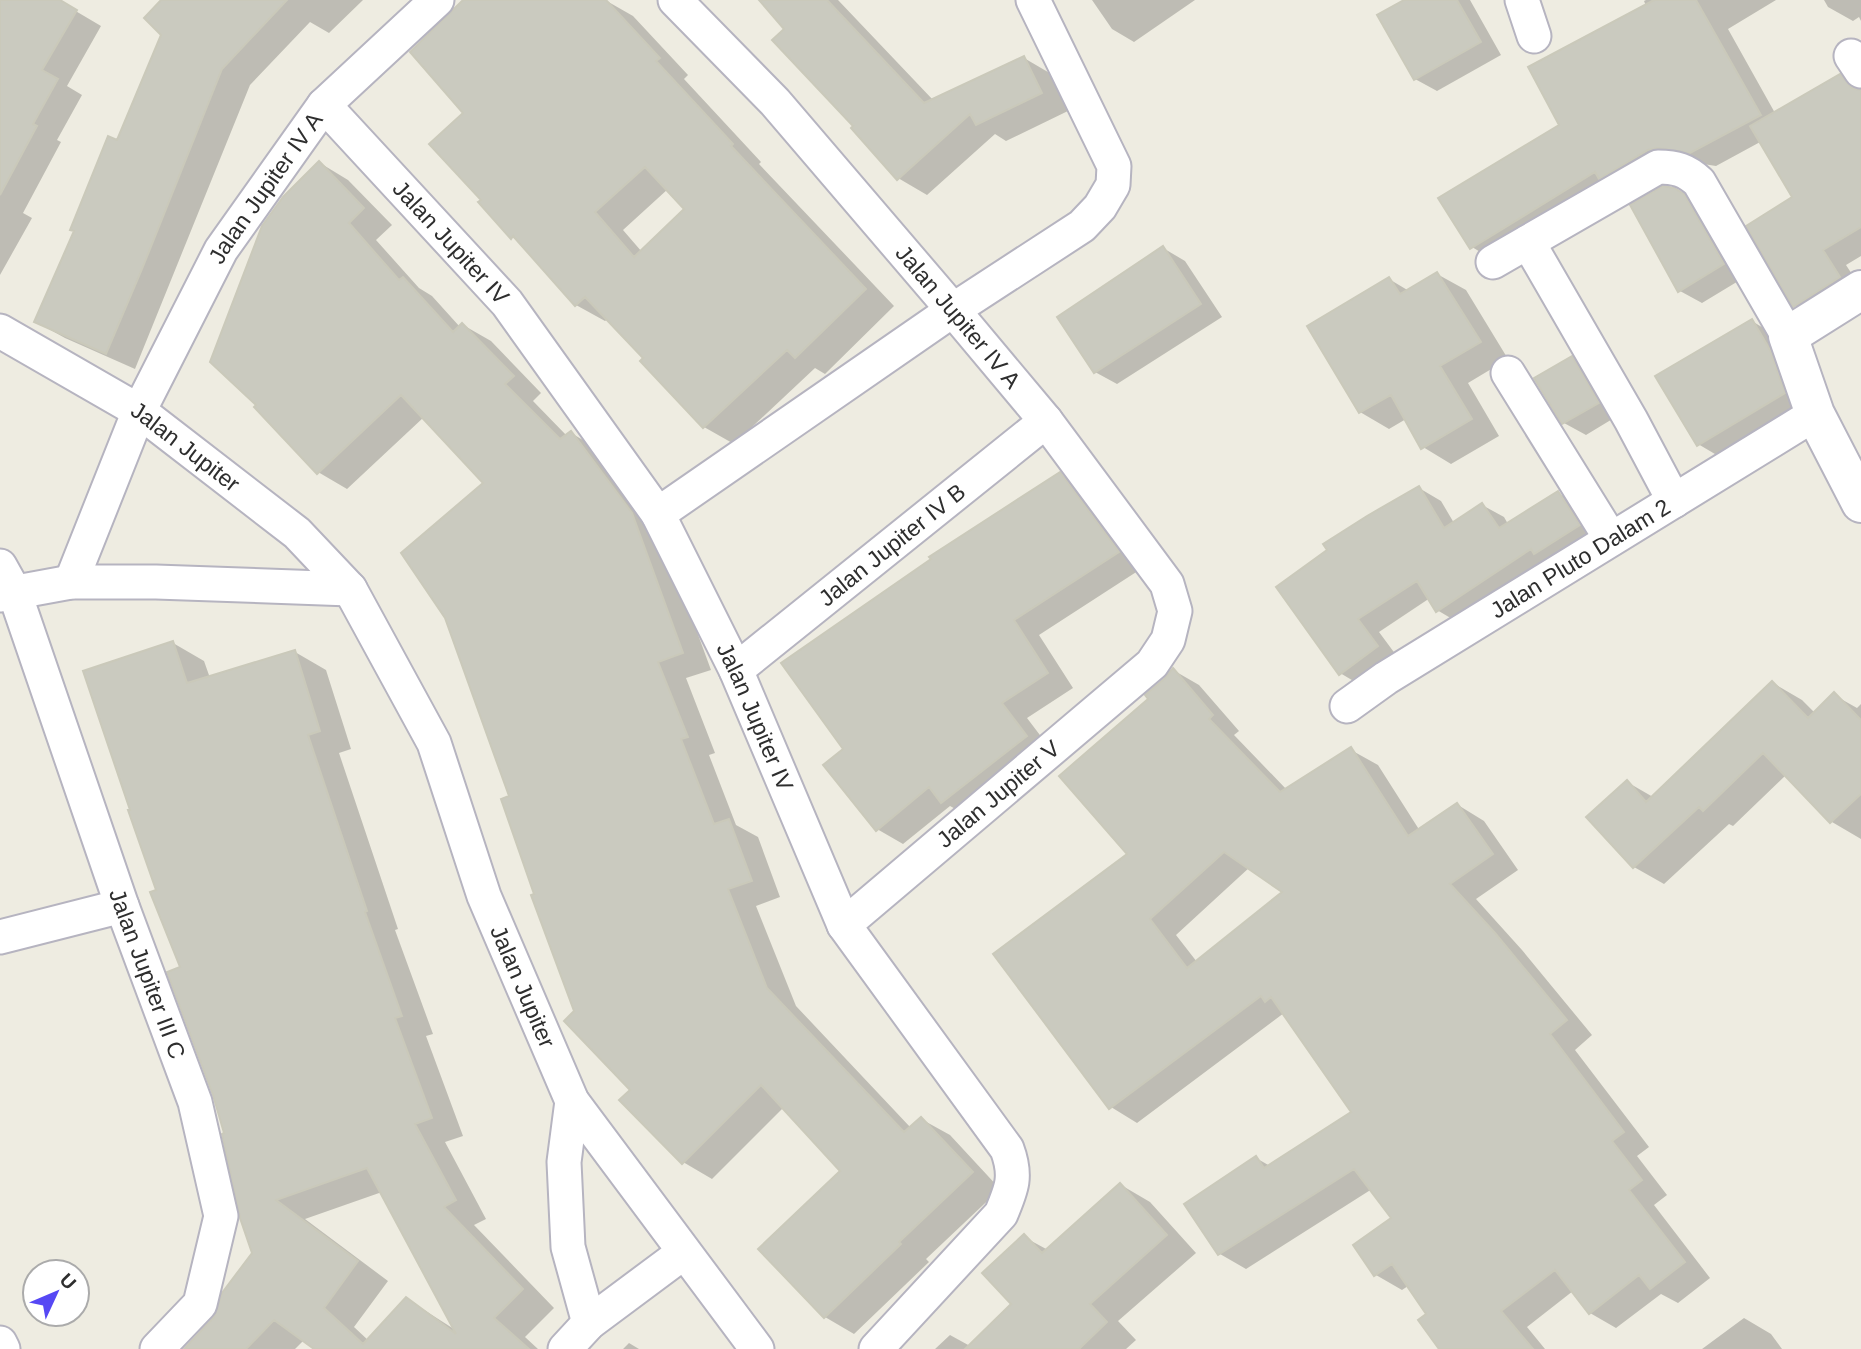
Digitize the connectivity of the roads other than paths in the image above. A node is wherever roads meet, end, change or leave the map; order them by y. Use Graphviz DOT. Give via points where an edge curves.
graph roads {
  1 [pos="437,0"];
  2 [pos="675,0"];
  3 [pos="1034,0"];
  4 [pos="1522,0"];
  5 [pos="1534,36"];
  6 [pos="324,105"];
  7 [pos="1528,242"];
  8 [pos="1493,262"];
  9 [pos="1861,290"];
  10 [pos="953,310"];
  11 [pos="0,331"];
  12 [pos="1788,336"];
  13 [pos="1507,373"];
  14 [pos="139,411"];
  15 [pos="1815,414"];
  16 [pos="1046,421"];
  17 [pos="1674,500"];
  18 [pos="1861,503"];
  19 [pos="658,514"];
  20 [pos="1611,539"];
  21 [pos="71,582"];
  22 [pos="5,584"];
  23 [pos="350,589"];
  24 [pos="1152,664"];
  25 [pos="736,670"];
  26 [pos="1347,706"];
  27 [pos="122,906"];
  28 [pos="844,925"];
  29 [pos="0,937"];
  30 [pos="572,1101"];
  31 [pos="683,1253"];
  32 [pos="589,1323"];
  33 [pos="0,1343"];
  34 [pos="3,1349"];
  35 [pos="157,1349"];
  36 [pos="565,1349"];
  37 [pos="757,1349"];
  38 [pos="876,1349"];
  1 -- 6 [label="street, Jalan Jupiter IV A"];
  2 -- 10 [label="street, Jalan Jupiter IV A" via="775,102"];
  3 -- 10 [label="street" via="1114,166 1113,185 1082,226"];
  4 -- 5 [label="street"];
  6 -- 14 [label="street, Jalan Jupiter IV A" via="221,250"];
  6 -- 19 [label="street, Jalan Jupiter IV" via="507,303"];
  7 -- 8 [label="street"];
  7 -- 12 [label="street" via="1658,167 1689,172"];
  7 -- 17 [label="street"];
  9 -- 12 [label="street"];
  10 -- 16 [label="street, Jalan Jupiter IV A"];
  10 -- 19 [label="street"];
  11 -- 14 [label="street, Jalan Jupiter"];
  12 -- 15 [label="street"];
  13 -- 20 [label="street"];
  14 -- 21 [label="street, Jalan Jupiter IV A"];
  14 -- 23 [label="street, Jalan Jupiter" via="297,533"];
  15 -- 17 [label="street, Jalan Pluto Dalam 2"];
  15 -- 18 [label="street"];
  16 -- 24 [label="street, Jalan Jupiter IV A" via="1167,584 1175,611 1168,640"];
  16 -- 25 [label="street, Jalan Jupiter IV B"];
  17 -- 20 [label="street, Jalan Pluto Dalam 2"];
  19 -- 25 [label="street, Jalan Jupiter IV"];
  20 -- 26 [label="street, Jalan Pluto Dalam 2"];
  21 -- 22 [label="street"];
  21 -- 23 [label="street"];
  22 -- 27 [label="street, Jalan Jupiter III C"];
  23 -- 30 [label="street, Jalan Jupiter" via="434,743 484,896"];
  24 -- 28 [label="street, Jalan Jupiter V"];
  25 -- 28 [label="street, Jalan Jupiter IV"];
  27 -- 29 [label="street"];
  27 -- 35 [label="street, Jalan Jupiter III C" via="195,1102 221,1216 200,1304"];
  28 -- 38 [label="street, Jalan Jupiter IV" via="1007,1149 1014,1168 1001,1214"];
  30 -- 31 [label="street, Jalan Jupiter"];
  30 -- 32 [label="street" via="564,1162 568,1247"];
  31 -- 32 [label="street"];
  31 -- 37 [label="street, Jalan Jupiter"];
  32 -- 36 [label="street"];
  33 -- 34 [label="street"];
}
